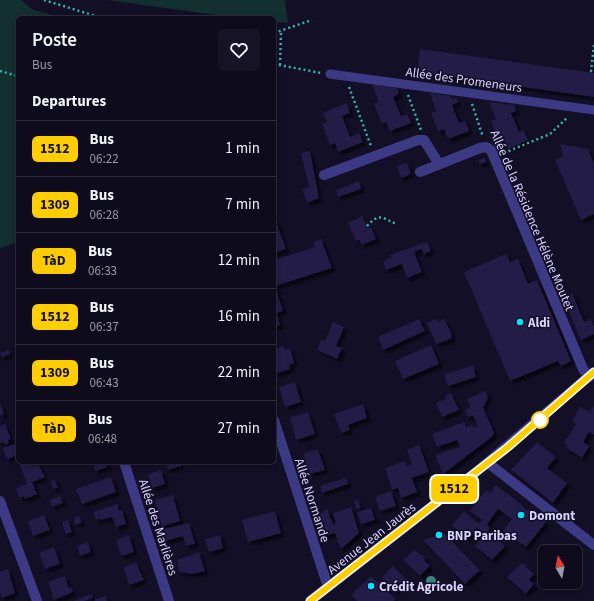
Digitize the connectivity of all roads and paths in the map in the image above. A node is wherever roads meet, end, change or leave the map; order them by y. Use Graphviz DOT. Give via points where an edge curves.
graph roads {
  1 [pos="44,0"];
  2 [pos="89,16"];
  3 [pos="312,20"];
  4 [pos="281,32"];
  5 [pos="276,33"];
  6 [pos="594,45"];
  7 [pos="276,64"];
  8 [pos="280,65"];
  9 [pos="0,71"];
  10 [pos="594,72"];
  11 [pos="330,74"];
  12 [pos="16,75"];
  13 [pos="347,77"];
  14 [pos="405,84"];
  15 [pos="468,93"];
  16 [pos="574,107"];
  17 [pos="594,110"];
  18 [pos="424,140"];
  19 [pos="486,147"];
  20 [pos="375,156"];
  21 [pos="494,157"];
  22 [pos="439,164"];
  23 [pos="420,172"];
  24 [pos="324,176"];
  25 [pos="396,224"];
  26 [pos="367,226"];
  27 [pos="591,374"];
  28 [pos="276,426"];
  29 [pos="488,463"];
  30 [pos="125,464"];
  31 [pos="0,501"];
  32 [pos="594,546"];
  33 [pos="328,587"];
  34 [pos="37,601"];
  35 [pos="169,601"];
  36 [pos="310,601"];
  1 -- 2 [label="path"];
  3 -- 4 [label="path"];
  4 -- 5 [label="path"];
  4 -- 8 [label="path"];
  6 -- 10 [label="path" via="591,71"];
  7 -- 8 [label="path"];
  8 -- 11 [label="path"];
  9 -- 12 [label="path"];
  11 -- 13 [label="street, Allée des Promeneurs"];
  13 -- 14 [label="street, Allée des Promeneurs"];
  13 -- 20 [label="path"];
  14 -- 15 [label="street, Allée des Promeneurs"];
  14 -- 18 [label="path"];
  15 -- 16 [label="street, Allée des Promeneurs"];
  15 -- 19 [label="path, Allée de la Résidence Hélène Moutet"];
  16 -- 17 [label="street, Allée des Promeneurs"];
  16 -- 21 [label="path" via="572,113 550,134"];
  18 -- 20 [label="street"];
  18 -- 22 [label="street"];
  19 -- 21 [label="street, Allée de la Résidence Hélène Moutet" via="491,150"];
  19 -- 22 [label="street"];
  20 -- 24 [label="street"];
  21 -- 27 [label="street, Allée de la Résidence Hélène Moutet" via="583,368"];
  22 -- 23 [label="street"];
  25 -- 26 [label="path" via="378,217"];
  27 -- 29 [label="street, Avenue Jean Jaurès"];
  28 -- 33 [label="street, Allée Normande"];
  29 -- 32 [label="street"];
  29 -- 33 [label="street, Avenue Jean Jaurès"];
  30 -- 35 [label="street, Allée des Marlières"];
  31 -- 34 [label="street"];
  33 -- 36 [label="street, Avenue Jean Jaurès"];
}
